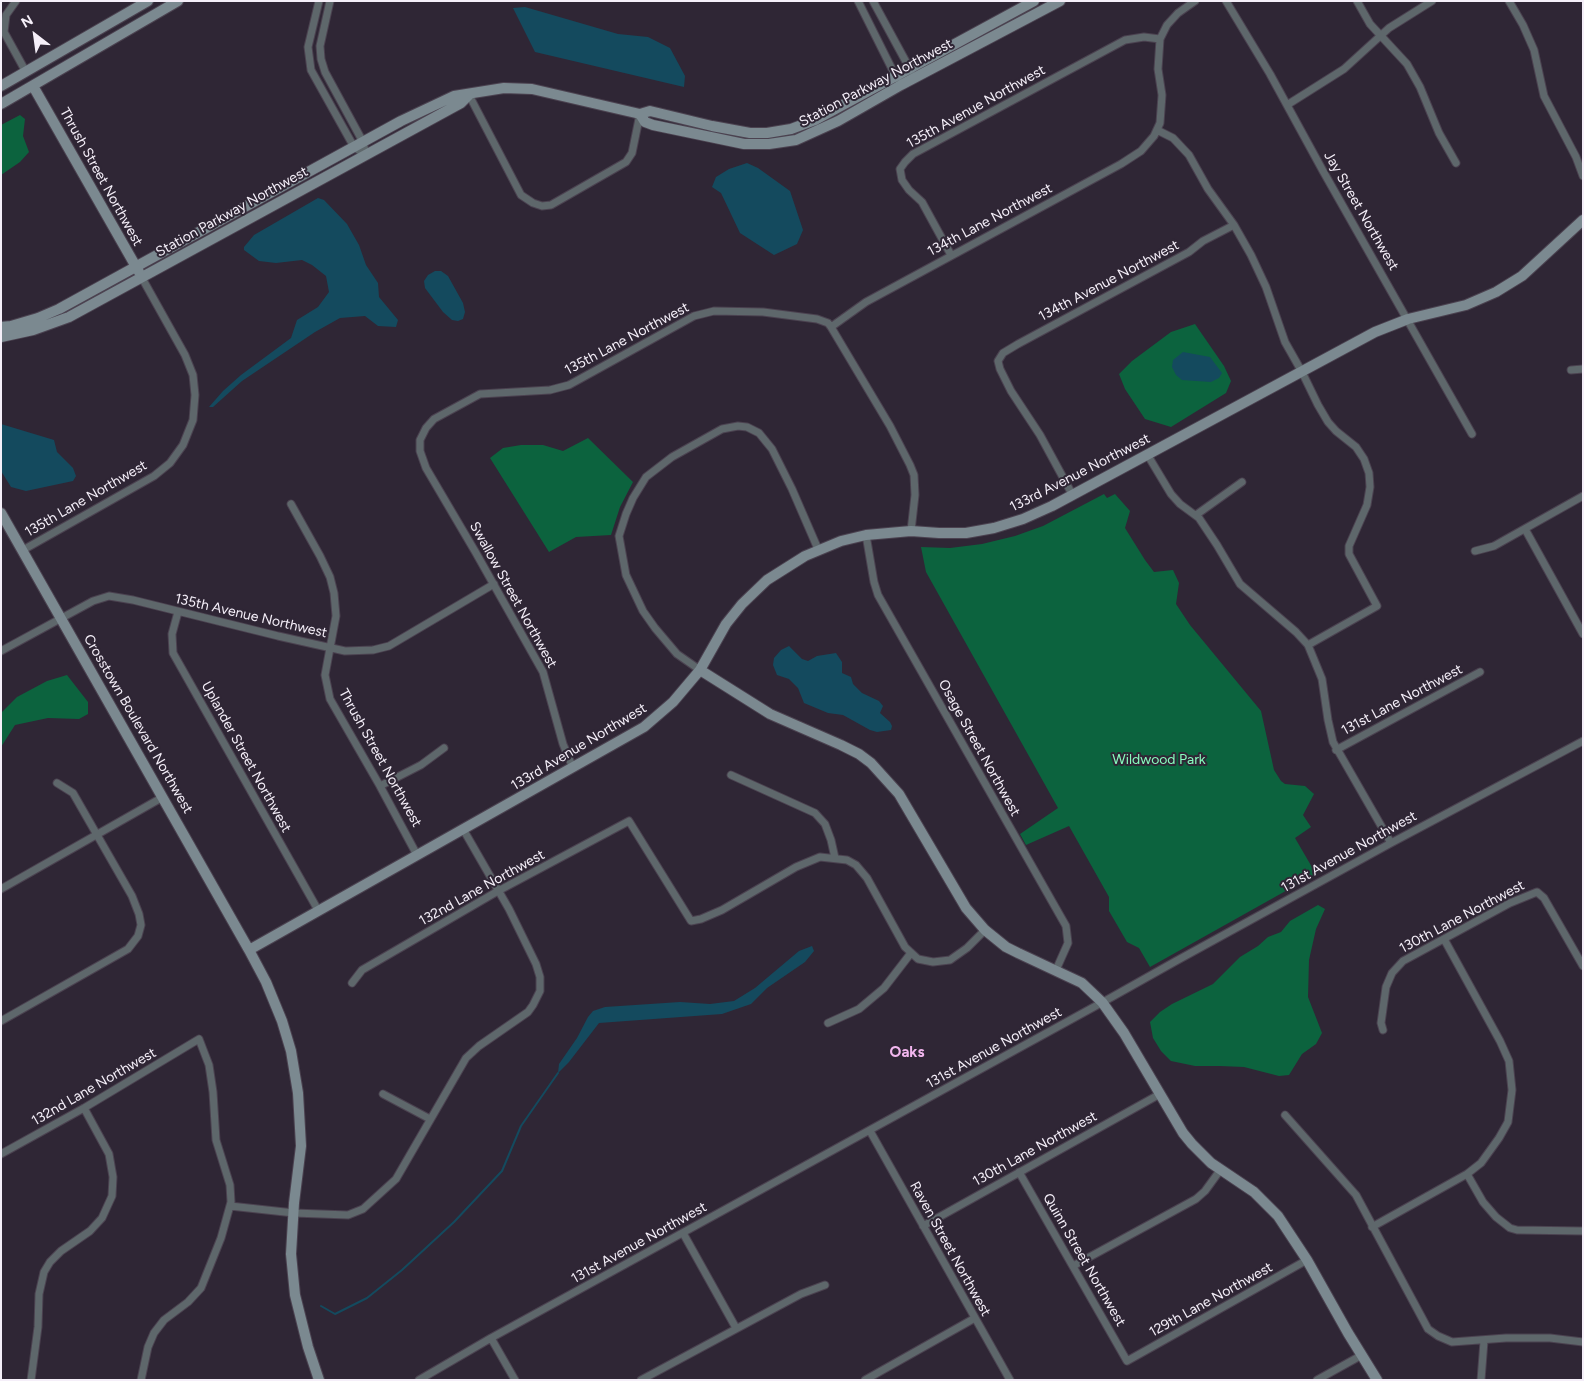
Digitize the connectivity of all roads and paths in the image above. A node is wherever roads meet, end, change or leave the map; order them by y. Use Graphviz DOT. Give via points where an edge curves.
graph roads {
  1 [pos="16,1"];
  2 [pos="148,1"];
  3 [pos="178,1"];
  4 [pos="319,1"];
  5 [pos="330,1"];
  6 [pos="858,1"];
  7 [pos="873,1"];
  8 [pos="1034,1"];
  9 [pos="1060,1"];
  10 [pos="1195,1"];
  11 [pos="1226,1"];
  12 [pos="1357,1"];
  13 [pos="1432,1"];
  14 [pos="1509,1"];
  15 [pos="1381,36"];
  16 [pos="1160,39"];
  17 [pos="26,72"];
  18 [pos="912,73"];
  19 [pos="898,80"];
  20 [pos="1,86"];
  21 [pos="34,86"];
  22 [pos="469,95"];
  23 [pos="1,104"];
  24 [pos="1287,104"];
  25 [pos="832,110"];
  26 [pos="640,114"];
  27 [pos="838,121"];
  28 [pos="1157,130"];
  29 [pos="358,144"];
  30 [pos="366,155"];
  31 [pos="1456,163"];
  32 [pos="1583,176"];
  33 [pos="1583,220"];
  34 [pos="1234,224"];
  35 [pos="951,255"];
  36 [pos="135,266"];
  37 [pos="142,278"];
  38 [pos="54,317"];
  39 [pos="1408,319"];
  40 [pos="1,327"];
  41 [pos="831,327"];
  42 [pos="1,337"];
  43 [pos="1583,369"];
  44 [pos="1571,370"];
  45 [pos="1302,372"];
  46 [pos="193,420"];
  47 [pos="1472,434"];
  48 [pos="420,440"];
  49 [pos="1148,454"];
  50 [pos="1242,482"];
  51 [pos="1072,494"];
  52 [pos="1583,496"];
  53 [pos="291,504"];
  54 [pos="1,513"];
  55 [pos="1196,515"];
  56 [pos="1525,529"];
  57 [pos="911,531"];
  58 [pos="866,535"];
  59 [pos="818,549"];
  60 [pos="23,550"];
  61 [pos="1475,551"];
  62 [pos="494,584"];
  63 [pos="178,612"];
  64 [pos="61,617"];
  65 [pos="1580,622"];
  66 [pos="1583,634"];
  67 [pos="1308,646"];
  68 [pos="330,648"];
  69 [pos="1,651"];
  70 [pos="700,670"];
  71 [pos="1480,672"];
  72 [pos="1583,741"];
  73 [pos="444,748"];
  74 [pos="1336,750"];
  75 [pos="574,768"];
  76 [pos="731,775"];
  77 [pos="57,783"];
  78 [pos="380,786"];
  79 [pos="163,797"];
  80 [pos="463,829"];
  81 [pos="97,835"];
  82 [pos="1391,843"];
  83 [pos="418,854"];
  84 [pos="835,858"];
  85 [pos="1,889"];
  86 [pos="498,892"];
  87 [pos="318,910"];
  88 [pos="985,930"];
  89 [pos="1444,940"];
  90 [pos="249,950"];
  91 [pos="911,953"];
  92 [pos="1583,966"];
  93 [pos="1056,970"];
  94 [pos="352,983"];
  95 [pos="1102,1002"];
  96 [pos="1,1021"];
  97 [pos="828,1022"];
  98 [pos="1383,1030"];
  99 [pos="382,1094"];
  100 [pos="1160,1094"];
  101 [pos="84,1108"];
  102 [pos="1285,1115"];
  103 [pos="430,1120"];
  104 [pos="870,1131"];
  105 [pos="1,1154"];
  106 [pos="1221,1169"];
  107 [pos="1019,1172"];
  108 [pos="1467,1174"];
  109 [pos="230,1206"];
  110 [pos="294,1213"];
  111 [pos="923,1226"];
  112 [pos="1372,1226"];
  113 [pos="1583,1231"];
  114 [pos="683,1233"];
  115 [pos="1307,1260"];
  116 [pos="1073,1266"];
  117 [pos="825,1285"];
  118 [pos="975,1318"];
  119 [pos="736,1328"];
  120 [pos="491,1338"];
  121 [pos="1484,1341"];
  122 [pos="1583,1342"];
  123 [pos="1362,1355"];
  124 [pos="1127,1360"];
  125 [pos="31,1380"];
  126 [pos="141,1380"];
  127 [pos="319,1380"];
  128 [pos="419,1380"];
  129 [pos="515,1380"];
  130 [pos="641,1380"];
  131 [pos="865,1380"];
  132 [pos="1010,1380"];
  133 [pos="1317,1380"];
  134 [pos="1377,1380"];
  135 [pos="1481,1380"];
  1 -- 17 [label="street" via="6,15 4,32"];
  2 -- 17 [label="street"];
  3 -- 21 [label="street"];
  4 -- 29 [label="street" via="308,47 311,70"];
  5 -- 29 [label="street" via="320,46 321,59"];
  6 -- 19 [label="street"];
  7 -- 18 [label="street"];
  8 -- 18 [label="street, Station Parkway Northwest"];
  9 -- 18 [label="street, Station Parkway Northwest"];
  10 -- 16 [label="street" via="1178,13"];
  11 -- 24 [label="street, Jay Street Northwest"];
  12 -- 15 [label="street"];
  13 -- 15 [label="street"];
  14 -- 32 [label="street" via="1534,50 1544,96"];
  15 -- 24 [label="street" via="1344,70"];
  15 -- 31 [label="street" via="1407,64 1420,86 1439,133"];
  16 -- 28 [label="street" via="1158,69 1162,103"];
  16 -- 35 [label="street, 135th Avenue Northwest" via="1125,40 913,154 905,162 900,169 902,180 922,202"];
  17 -- 20 [label="street"];
  18 -- 19 [label="street, Station Parkway Northwest"];
  19 -- 25 [label="street, Station Parkway Northwest"];
  19 -- 27 [label="street, Station Parkway Northwest"];
  21 -- 23 [label="street"];
  21 -- 36 [label="street, Thrush Street Northwest"];
  22 -- 26 [label="street, Station Parkway Northwest" via="504,88 532,89"];
  22 -- 26 [label="street" via="521,195 542,206 551,205 626,162 632,153"];
  22 -- 29 [label="street, Station Parkway Northwest" via="454,96 432,105"];
  22 -- 30 [label="street, Station Parkway Northwest" via="461,103"];
  24 -- 39 [label="street, Jay Street Northwest"];
  25 -- 26 [label="street, Station Parkway Northwest" via="791,129 767,133 712,126 657,112"];
  25 -- 27 [label="street"];
  26 -- 27 [label="street, Station Parkway Northwest" via="645,122 653,125 744,144 796,140"];
  28 -- 34 [label="street" via="1173,138 1190,155 1208,189"];
  28 -- 35 [label="street, 134th Lane Northwest" via="1141,151 1121,164"];
  29 -- 30 [label="street"];
  29 -- 36 [label="street, Station Parkway Northwest"];
  30 -- 37 [label="street, Station Parkway Northwest"];
  33 -- 39 [label="street, 133rd Avenue Northwest" via="1522,276 1496,292 1466,305"];
  34 -- 45 [label="street" via="1266,287 1285,342"];
  34 -- 51 [label="street, 134th Avenue Northwest" via="1189,252 1018,344 1003,353 998,361 1011,391 1029,416"];
  35 -- 41 [label="street, 134th Lane Northwest" via="866,302"];
  36 -- 37 [label="street, Thrush Street Northwest"];
  36 -- 38 [label="street, Station Parkway Northwest"];
  37 -- 38 [label="street, Station Parkway Northwest" via="69,317"];
  37 -- 46 [label="street, Thrush Street Northwest" via="193,375"];
  38 -- 40 [label="street, Station Parkway Northwest"];
  38 -- 42 [label="street, Station Parkway Northwest" via="33,330"];
  39 -- 45 [label="street, 133rd Avenue Northwest" via="1375,332"];
  39 -- 47 [label="street, Jay Street Northwest"];
  41 -- 48 [label="street, 135th Lane Northwest" via="817,318 763,312 714,311 701,314 569,384 550,390 480,394 434,419"];
  41 -- 57 [label="street" via="890,426 914,476"];
  43 -- 44 [label="street"];
  45 -- 49 [label="street, 133rd Avenue Northwest"];
  45 -- 67 [label="street" via="1328,422 1356,447 1369,473 1367,505 1349,546 1349,554 1378,606"];
  46 -- 60 [label="street, 135th Lane Northwest" via="183,445 170,463 154,476"];
  48 -- 62 [label="street, Swallow Street Northwest" via="426,468"];
  49 -- 51 [label="street, 133rd Avenue Northwest"];
  49 -- 55 [label="street" via="1171,494"];
  50 -- 55 [label="street"];
  51 -- 57 [label="street, 133rd Avenue Northwest" via="1023,519 994,528 939,533"];
  52 -- 56 [label="street"];
  53 -- 68 [label="street, Thrush Street Northwest" via="330,577 336,616"];
  54 -- 60 [label="street, Crosstown Boulevard Northwest"];
  55 -- 67 [label="street" via="1240,584"];
  56 -- 61 [label="street" via="1494,546"];
  56 -- 65 [label="street"];
  57 -- 58 [label="street, 133rd Avenue Northwest"];
  58 -- 59 [label="street, 133rd Avenue Northwest"];
  58 -- 93 [label="street, Osage Street Northwest" via="878,595 1066,926 1068,943"];
  59 -- 70 [label="street, 133rd Avenue Northwest" via="788,565 749,596 726,624"];
  59 -- 70 [label="street" via="772,449 760,434 747,427 722,429 672,457 646,477 626,514 619,536 626,575 643,612 677,654"];
  60 -- 64 [label="street, Crosstown Boulevard Northwest"];
  62 -- 68 [label="street, 135th Avenue Northwest" via="389,646 345,651"];
  62 -- 75 [label="street, Swallow Street Northwest" via="543,672 562,744"];
  63 -- 64 [label="street, 135th Avenue Northwest" via="109,596 93,600"];
  63 -- 68 [label="street, 135th Avenue Northwest"];
  63 -- 87 [label="street, Uplander Street Northwest" via="172,634 173,653"];
  64 -- 69 [label="street, 135th Avenue Northwest"];
  64 -- 79 [label="street, Crosstown Boulevard Northwest"];
  65 -- 66 [label="street"];
  67 -- 74 [label="street" via="1322,679"];
  68 -- 78 [label="street, Thrush Street Northwest" via="325,675 330,699"];
  70 -- 75 [label="street, 133rd Avenue Northwest" via="673,702 644,727"];
  70 -- 88 [label="street" via="770,714 871,762 899,794 966,908"];
  71 -- 74 [label="street, 131st Lane Northwest"];
  72 -- 82 [label="street, 131st Avenue Northwest"];
  73 -- 78 [label="street"];
  74 -- 82 [label="street"];
  75 -- 80 [label="street, 133rd Avenue Northwest"];
  76 -- 84 [label="street" via="816,813 825,824"];
  77 -- 81 [label="street" via="73,793"];
  78 -- 83 [label="street, Thrush Street Northwest"];
  79 -- 81 [label="street"];
  79 -- 90 [label="street, Crosstown Boulevard Northwest"];
  80 -- 83 [label="street, 133rd Avenue Northwest"];
  80 -- 86 [label="street"];
  81 -- 85 [label="street"];
  81 -- 96 [label="street" via="132,896 139,914 138,936 128,949"];
  82 -- 95 [label="street, 131st Avenue Northwest"];
  83 -- 87 [label="street, 133rd Avenue Northwest"];
  84 -- 86 [label="street, 132nd Lane Northwest" via="820,857 808,861 722,910 691,921 629,821"];
  84 -- 91 [label="street" via="856,865 867,878"];
  86 -- 94 [label="street, 132nd Lane Northwest" via="362,970"];
  86 -- 103 [label="street" via="536,964 540,991 528,1012 466,1058"];
  87 -- 90 [label="street, 133rd Avenue Northwest"];
  88 -- 91 [label="street" via="950,960 933,962"];
  88 -- 93 [label="street" via="1006,947"];
  89 -- 92 [label="street, 130th Lane Northwest" via="1537,892 1544,898"];
  89 -- 98 [label="street, 130th Lane Northwest" via="1403,961 1392,973 1383,1000"];
  89 -- 108 [label="street" via="1500,1041 1509,1061 1512,1090 1508,1122 1481,1163"];
  90 -- 110 [label="street, Crosstown Boulevard Northwest" via="266,982 291,1051 298,1093 301,1146"];
  91 -- 97 [label="street" via="884,988 859,1008"];
  93 -- 95 [label="street" via="1082,983"];
  95 -- 100 [label="street"];
  95 -- 104 [label="street, 131st Avenue Northwest"];
  99 -- 103 [label="street"];
  100 -- 106 [label="street" via="1183,1133 1211,1163"];
  100 -- 107 [label="street, 130th Lane Northwest"];
  101 -- 105 [label="street, 132nd Lane Northwest"];
  101 -- 109 [label="street, 132nd Lane Northwest" via="199,1039 209,1065 216,1140 230,1185"];
  101 -- 125 [label="street" via="109,1154 114,1177 112,1196 102,1218 90,1231 61,1251 44,1272"];
  102 -- 112 [label="street" via="1356,1195"];
  103 -- 110 [label="street" via="396,1179 363,1209 348,1216"];
  104 -- 111 [label="street, Raven Street Northwest"];
  104 -- 114 [label="street, 131st Avenue Northwest"];
  106 -- 115 [label="street" via="1268,1205"];
  106 -- 116 [label="street" via="1196,1199"];
  107 -- 111 [label="street, 130th Lane Northwest"];
  107 -- 116 [label="street, Quinn Street Northwest"];
  108 -- 112 [label="street"];
  108 -- 113 [label="street" via="1483,1202 1510,1228"];
  109 -- 110 [label="street"];
  109 -- 126 [label="street" via="201,1288 164,1320 154,1334"];
  110 -- 127 [label="street, Crosstown Boulevard Northwest" via="291,1254 295,1295"];
  111 -- 118 [label="street, Raven Street Northwest"];
  112 -- 121 [label="street" via="1428,1329 1452,1342"];
  114 -- 119 [label="street"];
  114 -- 120 [label="street, 131st Avenue Northwest"];
  115 -- 123 [label="street"];
  115 -- 124 [label="street, 129th Lane Northwest"];
  116 -- 124 [label="street, Quinn Street Northwest"];
  117 -- 119 [label="street"];
  118 -- 131 [label="street"];
  118 -- 132 [label="street, Raven Street Northwest"];
  119 -- 130 [label="street"];
  120 -- 128 [label="street, 131st Avenue Northwest"];
  120 -- 129 [label="street"];
  121 -- 122 [label="street" via="1550,1338"];
  121 -- 135 [label="street"];
  123 -- 133 [label="street"];
  123 -- 134 [label="street"];
}
